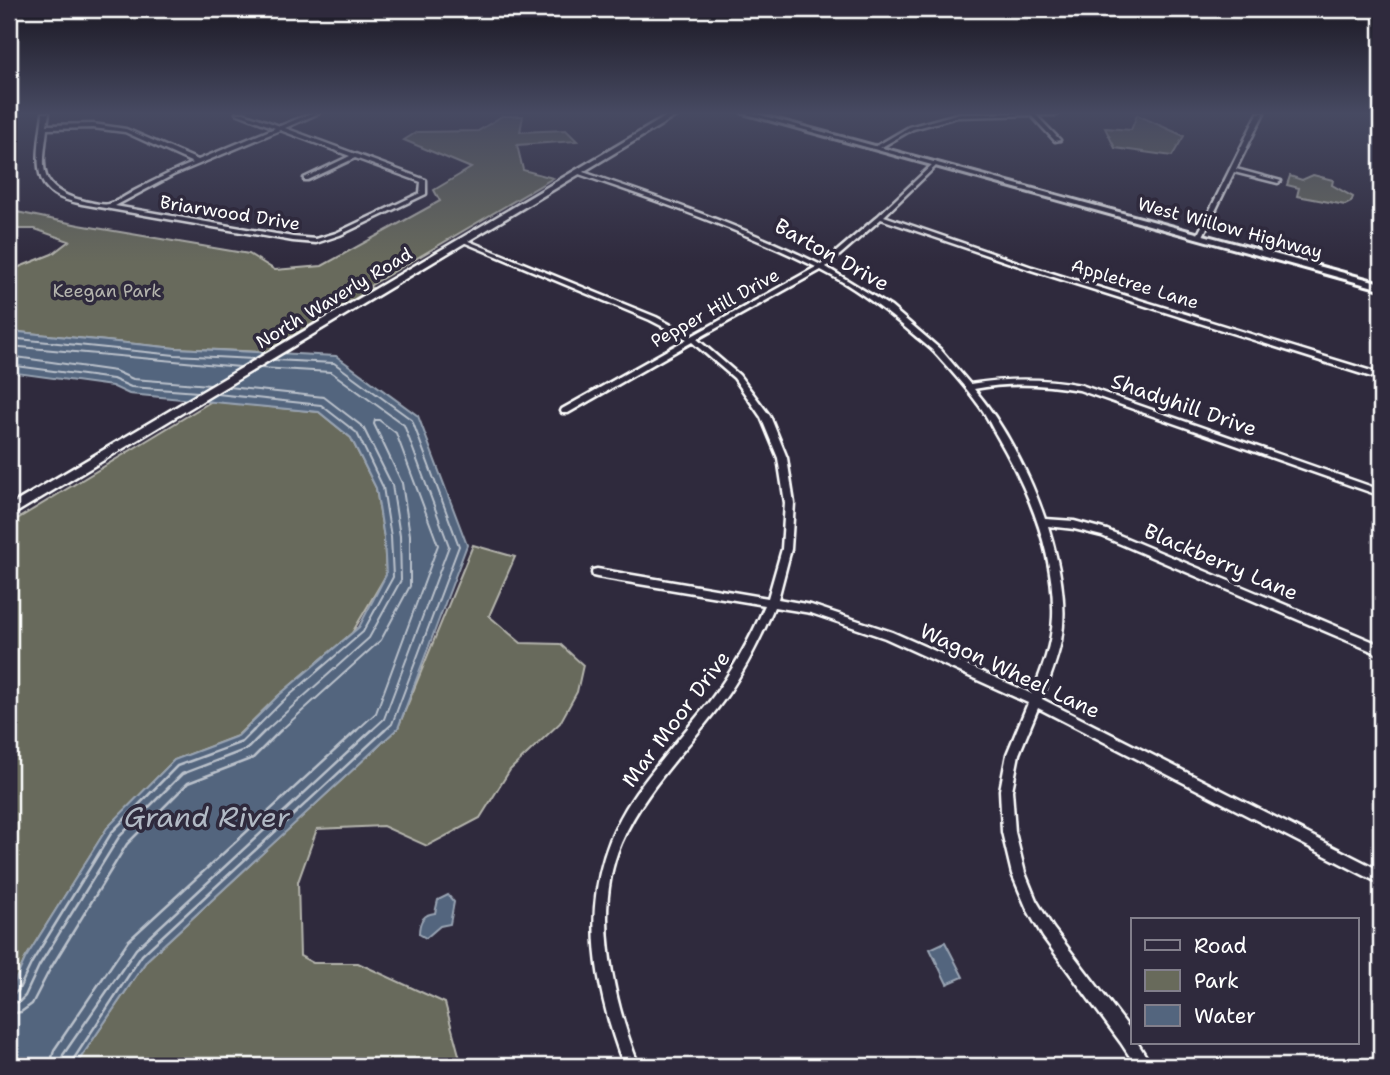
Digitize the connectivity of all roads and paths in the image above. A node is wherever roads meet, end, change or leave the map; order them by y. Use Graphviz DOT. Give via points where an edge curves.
graph roads {
  1 [pos="41,163"];
  2 [pos="194,163"];
  3 [pos="339,163"];
  4 [pos="374,163"];
  5 [pos="593,163"];
  6 [pos="931,163"];
  7 [pos="1235,163"];
  8 [pos="934,164"];
  9 [pos="1232,170"];
  10 [pos="578,172"];
  11 [pos="306,179"];
  12 [pos="1279,181"];
  13 [pos="109,207"];
  14 [pos="880,217"];
  15 [pos="1200,236"];
  16 [pos="464,242"];
  17 [pos="822,267"];
  18 [pos="1381,286"];
  19 [pos="693,339"];
  20 [pos="1381,377"];
  21 [pos="970,387"];
  22 [pos="565,411"];
  23 [pos="1381,493"];
  24 [pos="9,512"];
  25 [pos="1041,522"];
  26 [pos="597,573"];
  27 [pos="773,601"];
  28 [pos="1381,650"];
  29 [pos="1035,701"];
  30 [pos="1381,878"];
  31 [pos="631,1066"];
  32 [pos="1144,1066"];
  1 -- 13 [label="street, Briarwood Drive" via="44,183 64,197"];
  2 -- 13 [label="street"];
  3 -- 11 [label="street"];
  4 -- 13 [label="street, Briarwood Drive" via="424,181 423,194 357,227 316,240"];
  5 -- 10 [label="main road, North Waverly Road"];
  6 -- 8 [label="street, West Willow Highway"];
  7 -- 9 [label="street"];
  8 -- 14 [label="street, Pepper Hill Drive"];
  8 -- 15 [label="street, West Willow Highway"];
  9 -- 12 [label="street"];
  9 -- 15 [label="street"];
  10 -- 16 [label="main road, North Waverly Road"];
  10 -- 17 [label="street, Barton Drive" via="747,231"];
  14 -- 17 [label="street, Pepper Hill Drive"];
  14 -- 20 [label="street, Appletree Lane"];
  15 -- 18 [label="street, West Willow Highway"];
  16 -- 19 [label="street, Mar Moor Drive"];
  16 -- 24 [label="main road, North Waverly Road"];
  17 -- 19 [label="street, Pepper Hill Drive"];
  17 -- 21 [label="street, Barton Drive" via="888,309 930,343"];
  19 -- 22 [label="street, Pepper Hill Drive"];
  19 -- 27 [label="street, Mar Moor Drive" via="745,386 782,449 790,485 790,525 787,555"];
  21 -- 23 [label="street, Shadyhill Drive" via="1015,380 1082,388"];
  21 -- 25 [label="street, Barton Drive" via="1010,448"];
  25 -- 28 [label="street, Blackberry Lane" via="1104,533"];
  25 -- 29 [label="street, Barton Drive" via="1055,576 1058,622 1049,668"];
  26 -- 27 [label="street, Wagon Wheel Lane"];
  27 -- 29 [label="street, Wagon Wheel Lane" via="888,635"];
  27 -- 31 [label="street, Mar Moor Drive" via="727,688 641,795 615,841 607,866 602,893 606,974"];
  29 -- 30 [label="street, Wagon Wheel Lane"];
  29 -- 32 [label="street, Barton Drive" via="1007,776 1010,843 1042,926"];
}
